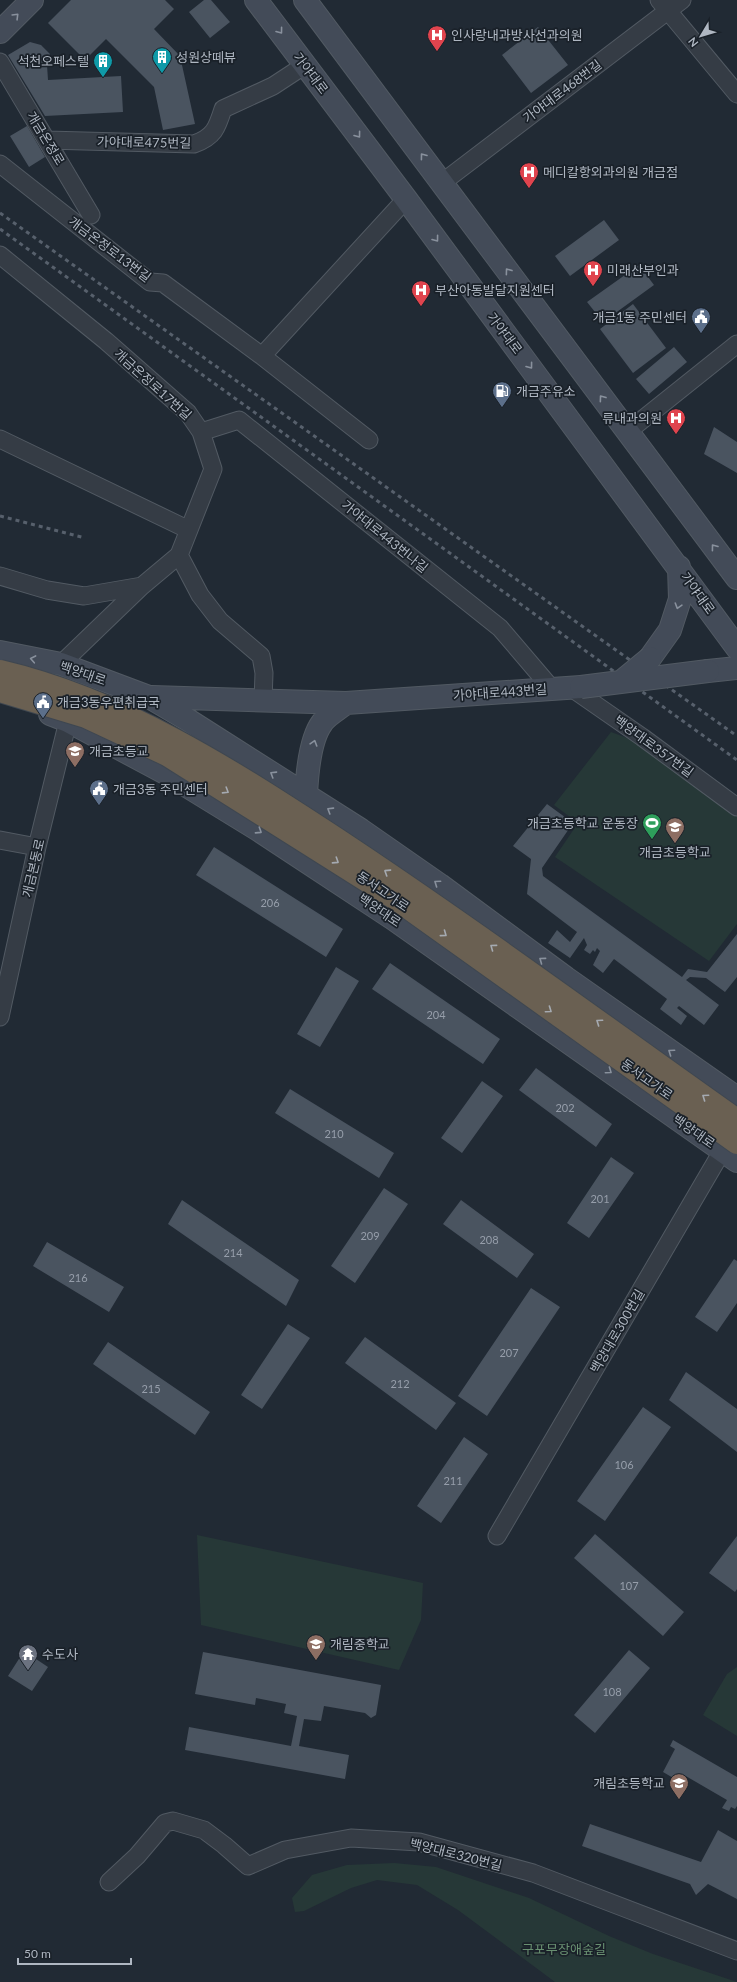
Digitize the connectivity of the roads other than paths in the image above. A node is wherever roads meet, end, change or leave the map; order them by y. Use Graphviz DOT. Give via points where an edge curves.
graph roads {
  1 [pos="11,0"];
  2 [pos="32,0"];
  3 [pos="256,0"];
  4 [pos="305,0"];
  5 [pos="682,0"];
  6 [pos="664,5"];
  7 [pos="0,11"];
  8 [pos="0,32"];
  9 [pos="0,62"];
  10 [pos="305,65"];
  11 [pos="737,94"];
  12 [pos="47,140"];
  13 [pos="0,164"];
  14 [pos="443,182"];
  15 [pos="406,199"];
  16 [pos="91,215"];
  17 [pos="0,256"];
  18 [pos="737,344"];
  19 [pos="262,356"];
  20 [pos="201,432"];
  21 [pos="627,432"];
  22 [pos="369,440"];
  23 [pos="3,441"];
  24 [pos="189,530"];
  25 [pos="179,555"];
  26 [pos="679,567"];
  27 [pos="0,576"];
  28 [pos="737,578"];
  29 [pos="142,586"];
  30 [pos="737,648"];
  31 [pos="0,652"];
  32 [pos="61,664"];
  33 [pos="737,668"];
  34 [pos="0,671"];
  35 [pos="622,682"];
  36 [pos="567,687"];
  37 [pos="0,691"];
  38 [pos="149,697"];
  39 [pos="208,699"];
  40 [pos="263,701"];
  41 [pos="0,702"];
  42 [pos="346,704"];
  43 [pos="36,709"];
  44 [pos="188,720"];
  45 [pos="68,721"];
  46 [pos="170,775"];
  47 [pos="306,795"];
  48 [pos="737,807"];
  49 [pos="0,840"];
  50 [pos="37,847"];
  51 [pos="2,994"];
  52 [pos="0,1017"];
  53 [pos="737,1098"];
  54 [pos="737,1120"];
  55 [pos="737,1126"];
  56 [pos="732,1152"];
  57 [pos="497,1536"];
  58 [pos="109,1882"];
  59 [pos="737,1951"];
  1 -- 7 [label="main road"];
  8 -- 2 [label="main road, one-way"];
  3 -- 10 [label="main road, 가야대로, one-way"];
  14 -- 4 [label="main road, one-way"];
  5 -- 6 [label="street, 가야대로468번길"];
  6 -- 11 [label="street"];
  6 -- 14 [label="street, 가야대로468번길"];
  9 -- 12 [label="street, 개금온정로"];
  10 -- 12 [label="street, 가야대로475번길" via="273,86 223,109 217,128 207,139 194,144"];
  10 -- 15 [label="main road, 가야대로, one-way"];
  12 -- 16 [label="street, 개금온정로"];
  13 -- 19 [label="street, 개금온정로13번길" via="150,282 163,283"];
  21 -- 14 [label="main road, one-way"];
  15 -- 19 [label="street"];
  15 -- 26 [label="main road, 가야대로, one-way"];
  17 -- 20 [label="street, 개금온정로17번길" via="106,341 188,413"];
  18 -- 21 [label="street"];
  19 -- 22 [label="street, 개금온정로13번길"];
  20 -- 24 [label="street, 개금온정로17번길" via="213,469"];
  20 -- 36 [label="street, 가야대로443번나길" via="239,420 500,628"];
  28 -- 21 [label="main road, one-way"];
  23 -- 24 [label="street"];
  24 -- 25 [label="street, 개금온정로17번길"];
  25 -- 29 [label="street, 개금온정로17번길"];
  25 -- 40 [label="street" via="200,595 220,620 261,656 264,673"];
  26 -- 30 [label="main road, 가야대로"];
  26 -- 35 [label="main road, one-way, bridge" via="680,599 670,630 650,658"];
  27 -- 29 [label="street" via="47,590 84,596"];
  29 -- 32 [label="street, 개금온정로17번길"];
  32 -- 31 [label="main road, 백양대로, one-way"];
  32 -- 38 [label="main road, 백양대로"];
  33 -- 35 [label="main road, 가야대로443번길, bridge"];
  54 -- 34 [label="highway, 동서고가로, one-way, bridge" via="405,884 278,800 185,744 105,706"];
  35 -- 36 [label="main road, 가야대로443번길, bridge"];
  36 -- 42 [label="main road, 가야대로443번길"];
  36 -- 48 [label="street, 백양대로357번길" via="642,737"];
  37 -- 56 [label="highway, 동서고가로, one-way, bridge" via="86,717 167,755 397,900"];
  38 -- 39 [label="main road, 가야대로443번길"];
  38 -- 43 [label="main road, 가야대로443번길"];
  38 -- 44 [label="main road, 백양대로"];
  39 -- 40 [label="main road, 가야대로443번길"];
  39 -- 44 [label="main road"];
  40 -- 42 [label="main road, 가야대로443번길"];
  41 -- 43 [label="main road, 백양대로"];
  47 -- 42 [label="main road, one-way" via="307,771 322,722"];
  43 -- 45 [label="main road, 백양대로"];
  44 -- 46 [label="main road"];
  47 -- 44 [label="main road, 백양대로, one-way"];
  45 -- 46 [label="main road, 백양대로"];
  45 -- 50 [label="street, 개금본동로"];
  46 -- 56 [label="main road, 백양대로, one-way" via="392,918"];
  53 -- 47 [label="main road, 백양대로, one-way" via="566,978 440,885"];
  49 -- 50 [label="street"];
  50 -- 51 [label="street, 개금본동로"];
  51 -- 52 [label="street, 개금본동로"];
  55 -- 56 [label="street, 백양대로300번길"];
  56 -- 57 [label="street, 백양대로300번길"];
  58 -- 59 [label="street, 백양대로320번길" via="137,1856 165,1823 173,1821 204,1830 248,1866 285,1850 351,1838 419,1842 533,1873"];
}
